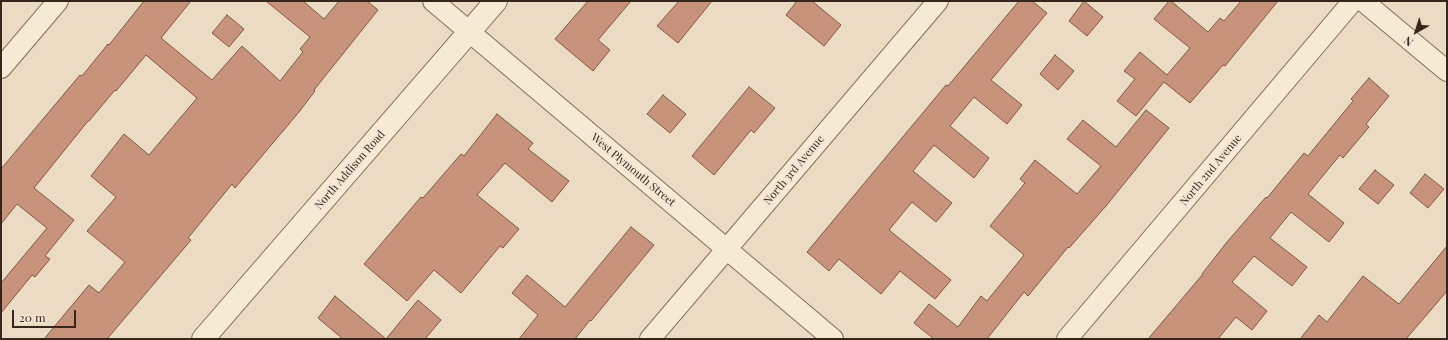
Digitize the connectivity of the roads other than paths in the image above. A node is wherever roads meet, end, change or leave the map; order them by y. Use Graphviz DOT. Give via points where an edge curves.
graph roads {
  1 [pos="58,1"];
  2 [pos="433,1"];
  3 [pos="496,1"];
  4 [pos="938,1"];
  5 [pos="1353,1"];
  6 [pos="1364,1"];
  7 [pos="471,32"];
  8 [pos="1,68"];
  9 [pos="1447,70"];
  10 [pos="727,249"];
  11 [pos="203,339"];
  12 [pos="650,339"];
  13 [pos="833,339"];
  14 [pos="1067,339"];
  1 -- 8 [label="street"];
  2 -- 7 [label="street, West Plymouth Street"];
  3 -- 7 [label="street, North Addison Road"];
  4 -- 10 [label="street, North 3rd Avenue"];
  5 -- 14 [label="street, North 2nd Avenue"];
  6 -- 9 [label="street"];
  7 -- 10 [label="street, West Plymouth Street"];
  7 -- 11 [label="street, North Addison Road"];
  10 -- 12 [label="street, North 3rd Avenue"];
  10 -- 13 [label="street, West Plymouth Street"];
}
